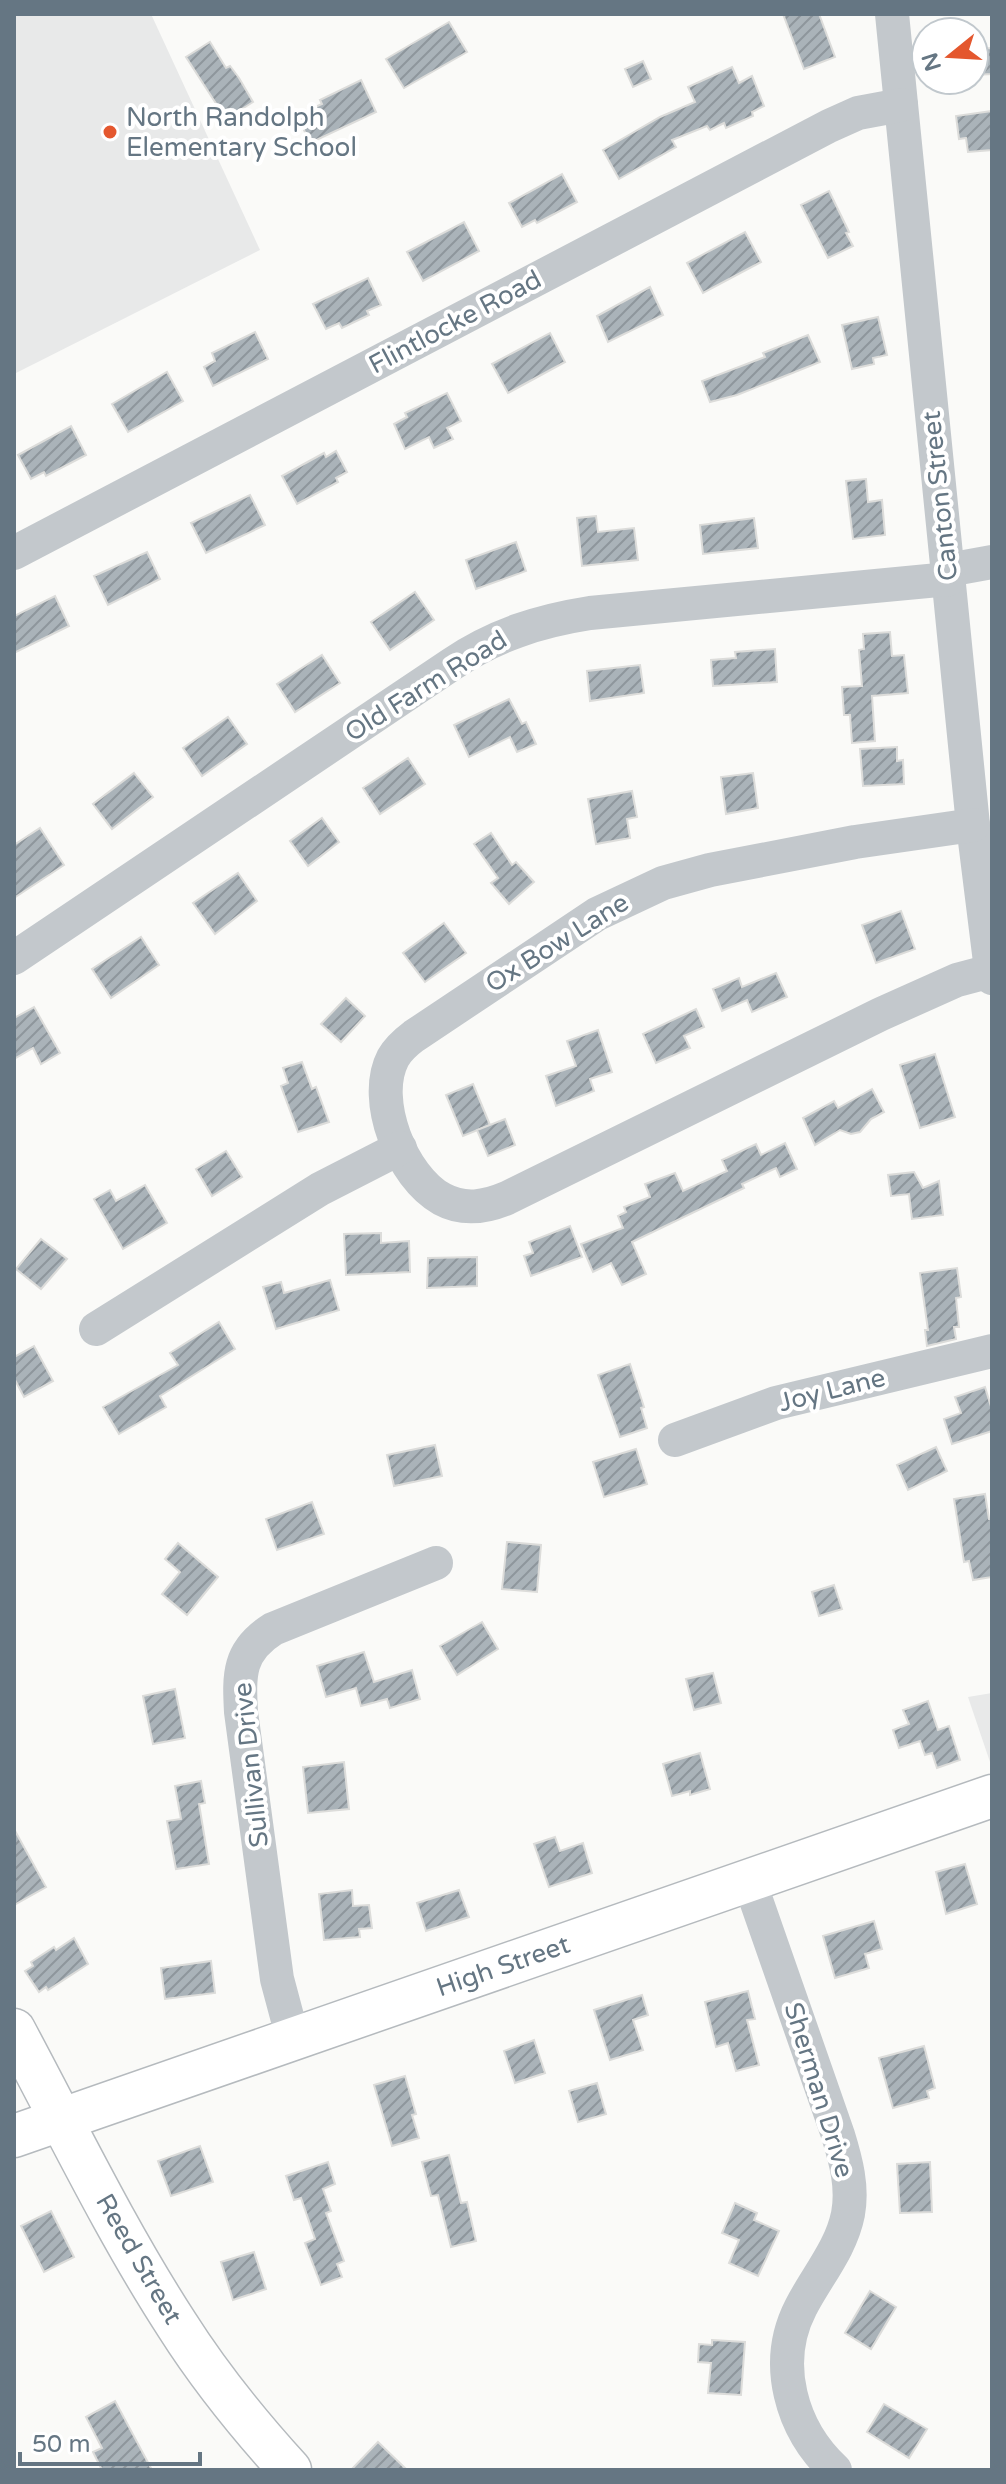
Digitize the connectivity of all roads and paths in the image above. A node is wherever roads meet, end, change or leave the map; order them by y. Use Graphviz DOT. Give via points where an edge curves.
graph roads {
  1 [pos="892,14"];
  2 [pos="901,105"];
  3 [pos="14,553"];
  4 [pos="992,562"];
  5 [pos="948,574"];
  6 [pos="973,825"];
  7 [pos="988,917"];
  8 [pos="14,958"];
  9 [pos="991,971"];
  10 [pos="992,978"];
  11 [pos="400,1148"];
  12 [pos="96,1329"];
  13 [pos="992,1351"];
  14 [pos="675,1440"];
  15 [pos="436,1563"];
  16 [pos="992,1796"];
  17 [pos="749,1880"];
  18 [pos="14,2030"];
  19 [pos="293,2039"];
  20 [pos="62,2119"];
  21 [pos="14,2136"];
  22 [pos="290,2470"];
  23 [pos="835,2470"];
  1 -- 2 [label="street, Canton Street"];
  2 -- 3 [label="street, Flintlocke Road" via="858,113 829,126"];
  2 -- 5 [label="street, Canton Street"];
  4 -- 5 [label="street, Old Farm Road"];
  5 -- 6 [label="street, Canton Street"];
  5 -- 8 [label="street, Old Farm Road" via="590,613 502,636 452,664"];
  6 -- 7 [label="street, Canton Street"];
  6 -- 11 [label="street, Ox Bow Lane" via="710,870 663,883 597,914 398,1050 389,1068 386,1105"];
  7 -- 9 [label="street, Canton Street"];
  9 -- 10 [label="street, Canton Street"];
  9 -- 11 [label="street, Ox Bow Lane" via="945,985 857,1025 496,1203 475,1207 443,1199 425,1186"];
  11 -- 12 [label="street" via="320,1189"];
  13 -- 14 [label="street, Joy Lane" via="776,1403"];
  15 -- 19 [label="street, Sullivan Drive" via="273,1629 252,1646 242,1668 241,1712 275,1963"];
  16 -- 17 [label="main road, High Street"];
  17 -- 19 [label="main road, High Street"];
  17 -- 23 [label="street, Sherman Drive" via="848,2169 850,2200 844,2228 797,2314 787,2367 797,2418"];
  18 -- 20 [label="main road, Reed Street"];
  19 -- 20 [label="main road, High Street"];
  20 -- 21 [label="main road, High Street"];
  20 -- 22 [label="main road, Reed Street" via="178,2327"];
}
